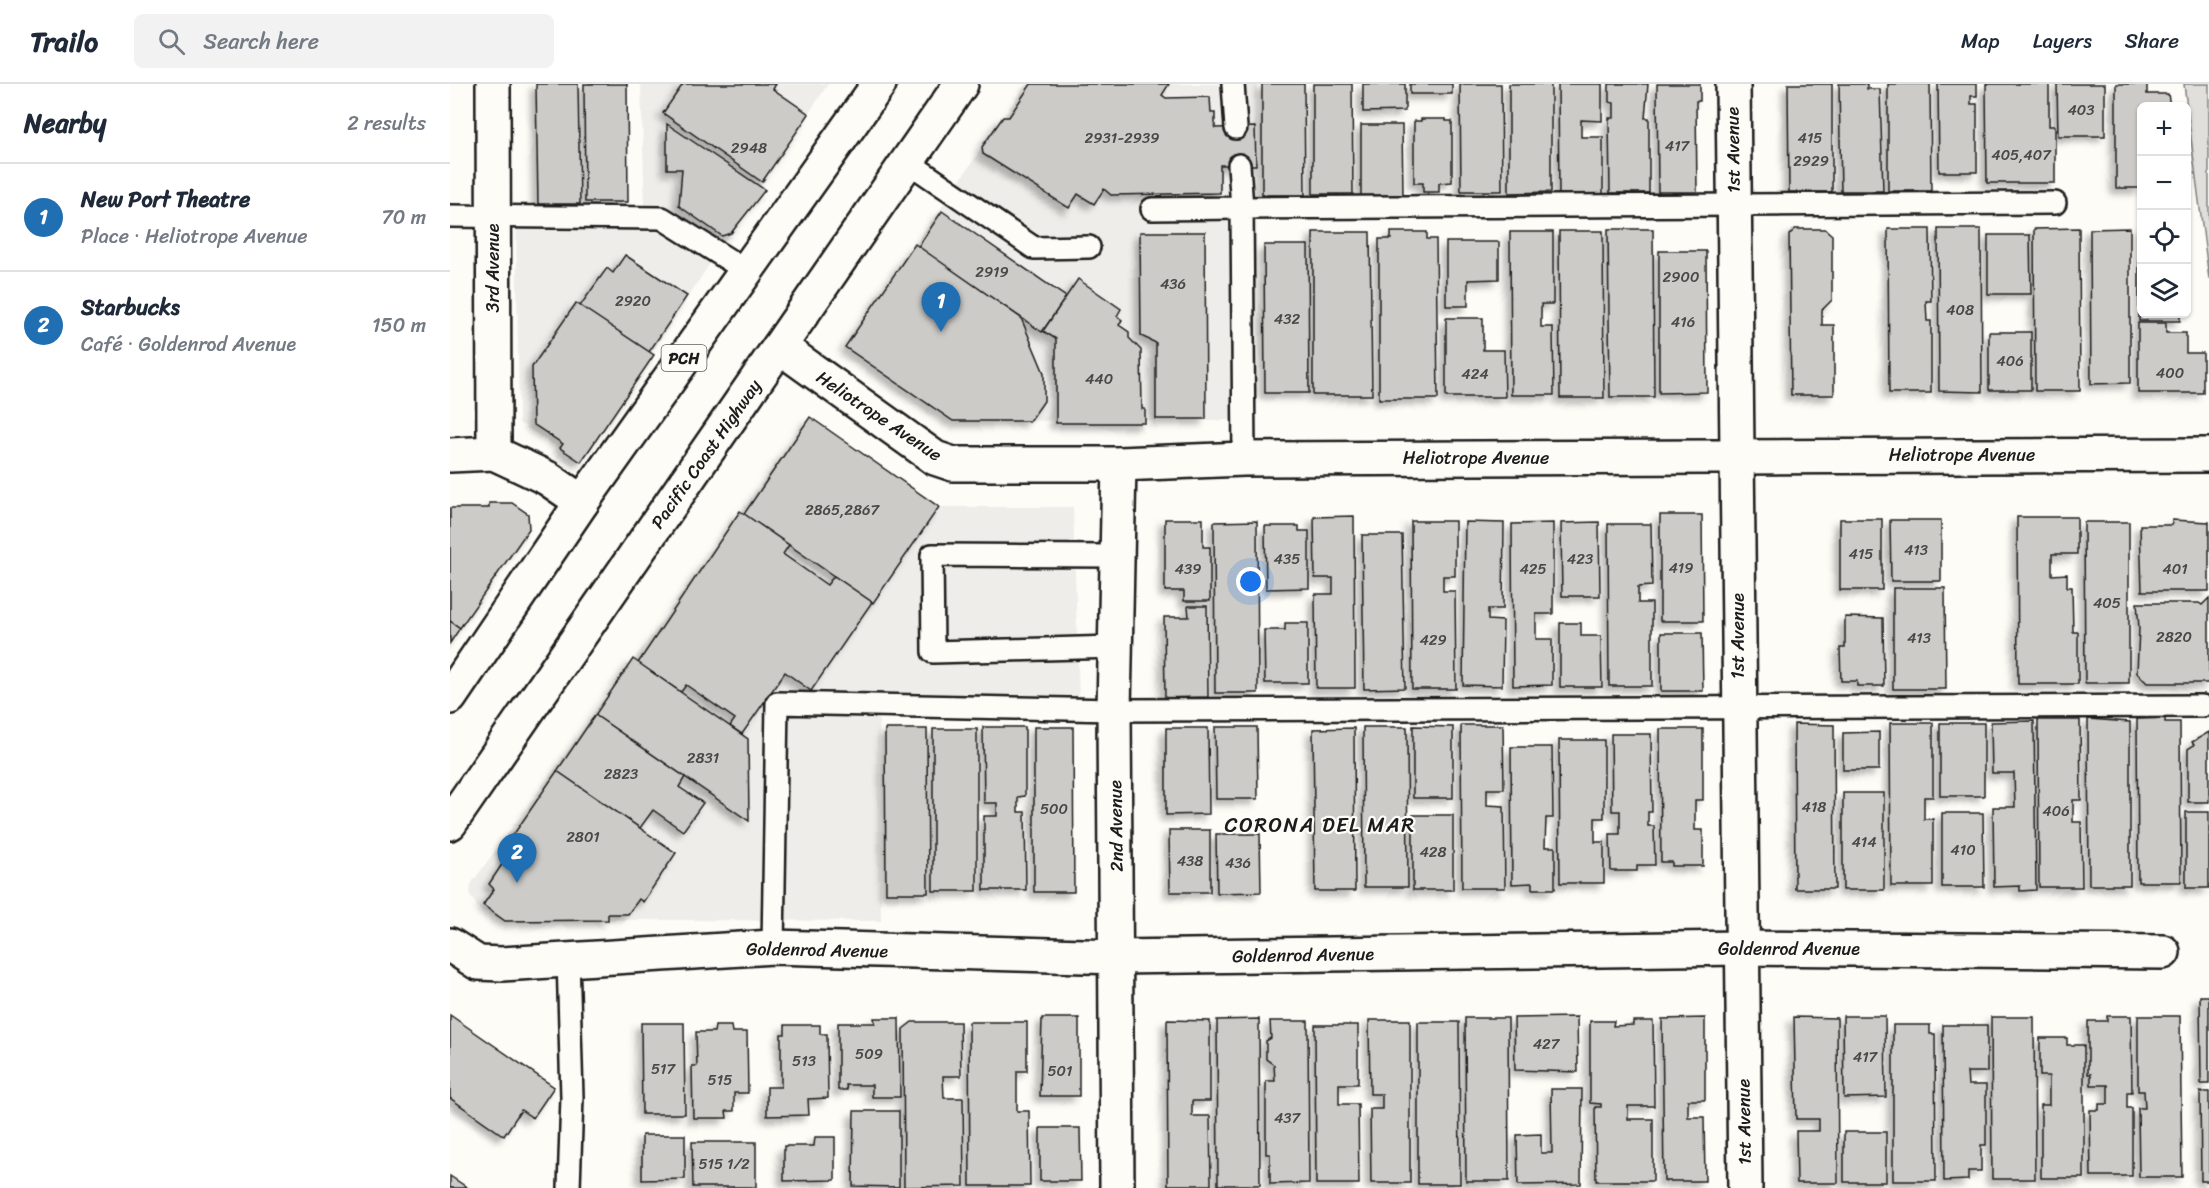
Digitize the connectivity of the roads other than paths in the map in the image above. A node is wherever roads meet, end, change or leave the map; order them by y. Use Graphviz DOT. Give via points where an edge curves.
graph roads {
  1 [pos="493,84"];
  2 [pos="879,84"];
  3 [pos="961,84"];
  4 [pos="1233,84"];
  5 [pos="1733,84"];
  6 [pos="1236,128"];
  7 [pos="908,162"];
  8 [pos="1239,165"];
  9 [pos="2055,203"];
  10 [pos="1734,207"];
  11 [pos="1242,208"];
  12 [pos="1152,209"];
  13 [pos="450,216"];
  14 [pos="493,216"];
  15 [pos="1089,247"];
  16 [pos="746,270"];
  17 [pos="780,347"];
  18 [pos="494,453"];
  19 [pos="450,455"];
  20 [pos="2209,455"];
  21 [pos="1737,456"];
  22 [pos="1244,459"];
  23 [pos="1119,464"];
  24 [pos="582,502"];
  25 [pos="1117,556"];
  26 [pos="1115,647"];
  27 [pos="450,697"];
  28 [pos="2202,706"];
  29 [pos="1739,708"];
  30 [pos="1114,710"];
  31 [pos="450,823"];
  32 [pos="450,945"];
  33 [pos="773,947"];
  34 [pos="1742,948"];
  35 [pos="2163,952"];
  36 [pos="1117,957"];
  37 [pos="568,958"];
  38 [pos="568,1188"];
  39 [pos="1117,1188"];
  40 [pos="1745,1188"];
  1 -- 14 [label="main road, 3rd Avenue"];
  2 -- 16 [label="main road, PCH"];
  3 -- 7 [label="main road, Pacific Coast Highway"];
  4 -- 6 [label="lane"];
  5 -- 10 [label="main road, 1st Avenue"];
  7 -- 15 [label="lane" via="1034,248"];
  7 -- 17 [label="main road, Pacific Coast Highway"];
  8 -- 11 [label="lane"];
  9 -- 10 [label="lane"];
  10 -- 11 [label="lane"];
  10 -- 21 [label="main road, 1st Avenue"];
  11 -- 12 [label="lane"];
  11 -- 22 [label="lane"];
  13 -- 14 [label="lane"];
  14 -- 16 [label="lane" via="662,218"];
  14 -- 18 [label="main road, 3rd Avenue"];
  16 -- 24 [label="main road, PCH"];
  17 -- 23 [label="main road, Heliotrope Avenue" via="935,458 953,464"];
  17 -- 31 [label="main road, Pacific Coast Highway"];
  18 -- 19 [label="main road"];
  18 -- 24 [label="main road" via="547,478"];
  20 -- 21 [label="main road, Heliotrope Avenue"];
  21 -- 22 [label="main road, Heliotrope Avenue"];
  21 -- 29 [label="main road, 1st Avenue"];
  22 -- 23 [label="main road, Heliotrope Avenue"];
  23 -- 25 [label="main road, 2nd Avenue"];
  24 -- 27 [label="main road, PCH"];
  25 -- 26 [label="main road, 2nd Avenue"];
  25 -- 26 [label="lane" via="932,555 933,652"];
  26 -- 30 [label="main road, 2nd Avenue"];
  28 -- 29 [label="lane"];
  29 -- 30 [label="lane"];
  29 -- 34 [label="main road, 1st Avenue"];
  30 -- 33 [label="lane" via="777,703"];
  30 -- 36 [label="main road, 2nd Avenue"];
  32 -- 37 [label="main road, Goldenrod Avenue" via="478,963"];
  33 -- 36 [label="main road, Goldenrod Avenue"];
  33 -- 37 [label="main road, Goldenrod Avenue"];
  34 -- 35 [label="main road, Goldenrod Avenue"];
  34 -- 36 [label="main road, Goldenrod Avenue"];
  34 -- 40 [label="main road, 1st Avenue"];
  36 -- 39 [label="main road, 2nd Avenue"];
  37 -- 38 [label="lane" via="572,1097"];
}
